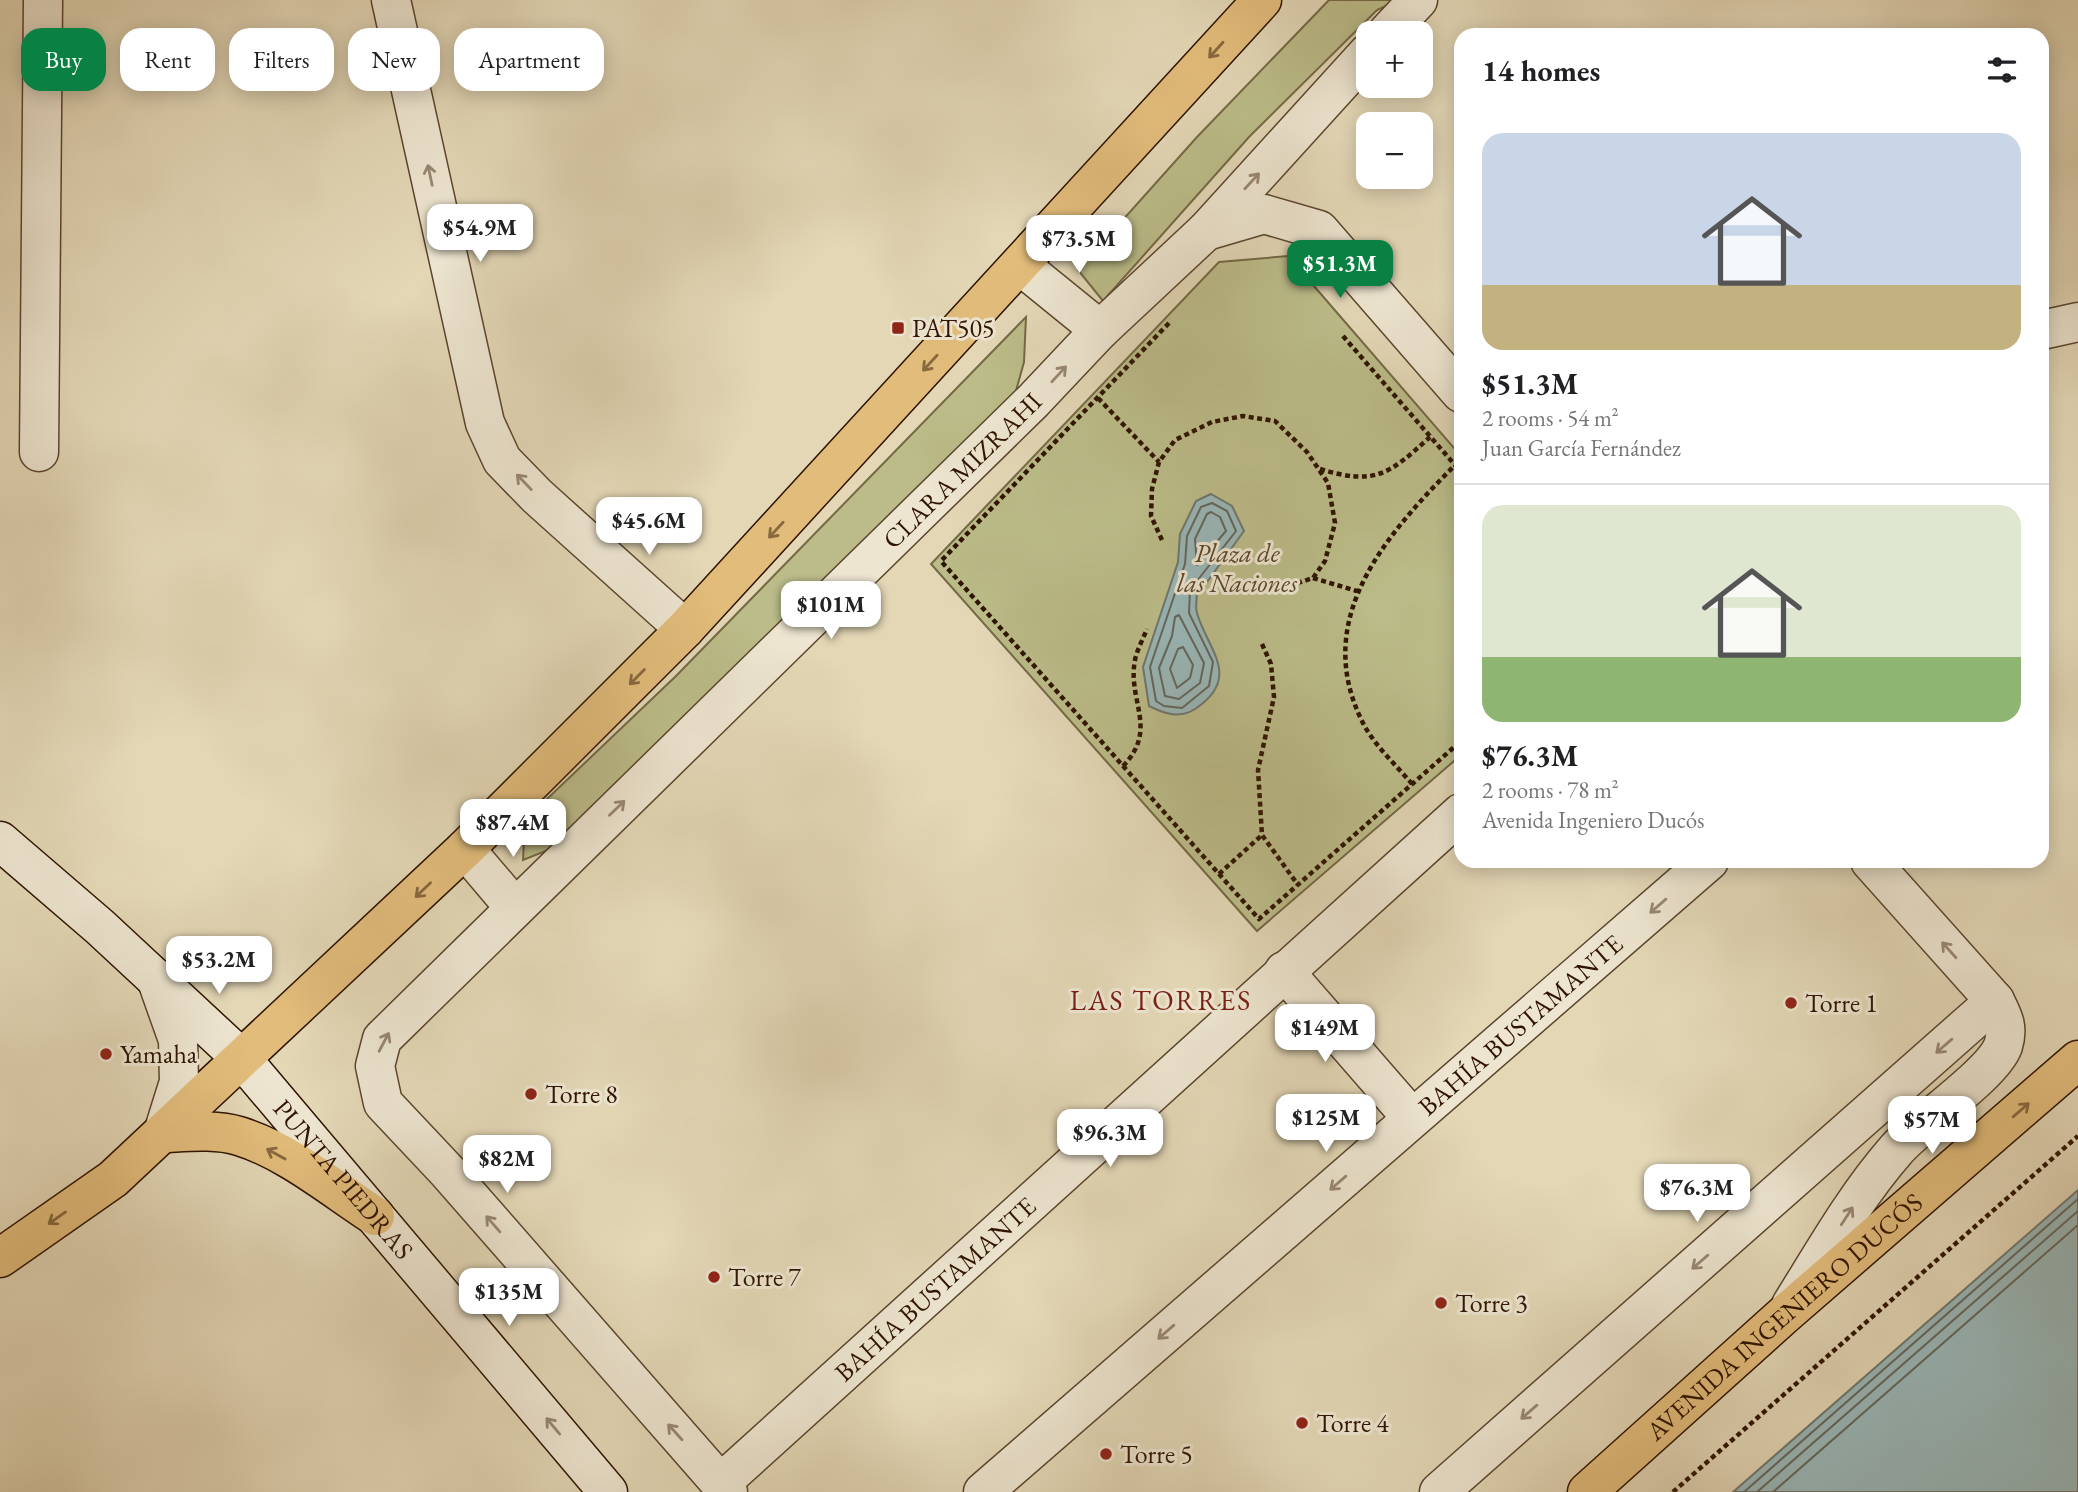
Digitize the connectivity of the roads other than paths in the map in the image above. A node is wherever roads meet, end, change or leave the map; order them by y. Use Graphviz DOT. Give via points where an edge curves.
graph roads {
  1 [pos="43,0"];
  2 [pos="391,0"];
  3 [pos="1262,0"];
  4 [pos="1418,0"];
  5 [pos="1398,21"];
  6 [pos="1356,67"];
  7 [pos="1206,231"];
  8 [pos="1020,265"];
  9 [pos="2078,322"];
  10 [pos="2049,328"];
  11 [pos="1101,330"];
  12 [pos="1454,385"];
  13 [pos="39,452"];
  14 [pos="685,629"];
  15 [pos="1454,819"];
  16 [pos="0,841"];
  17 [pos="465,849"];
  18 [pos="1701,868"];
  19 [pos="1876,868"];
  20 [pos="515,908"];
  21 [pos="1284,971"];
  22 [pos="156,978"];
  23 [pos="1995,1001"];
  24 [pos="241,1058"];
  25 [pos="2078,1060"];
  26 [pos="1412,1118"];
  27 [pos="163,1133"];
  28 [pos="375,1216"];
  29 [pos="0,1258"];
  30 [pos="1784,1315"];
  31 [pos="724,1488"];
  32 [pos="608,1492"];
  33 [pos="983,1492"];
  34 [pos="1439,1492"];
  35 [pos="1587,1492"];
  1 -- 13 [label="street"];
  14 -- 2 [label="street, one-way" via="528,487 502,460 485,424"];
  3 -- 8 [label="highway, one-way"];
  4 -- 5 [label="street"];
  7 -- 6 [label="street, CLARA MIZRAHI, one-way"];
  7 -- 11 [label="street, CLARA MIZRAHI"];
  7 -- 12 [label="street" via="1264,214 1319,230"];
  8 -- 11 [label="street"];
  8 -- 14 [label="highway, one-way"];
  9 -- 10 [label="street"];
  20 -- 11 [label="street, CLARA MIZRAHI, one-way"];
  14 -- 17 [label="highway, one-way"];
  15 -- 21 [label="street, BAHÍA BUSTAMANTE"];
  16 -- 22 [label="street, PUNTA PIEDRAS"];
  17 -- 20 [label="street"];
  17 -- 24 [label="highway, one-way"];
  18 -- 26 [label="street, BAHÍA BUSTAMANTE, one-way"];
  23 -- 19 [label="street, one-way"];
  31 -- 20 [label="street, CLARA MIZRAHI, one-way" via="383,1103 375,1066 382,1039"];
  21 -- 26 [label="street"];
  21 -- 31 [label="street, BAHÍA BUSTAMANTE"];
  22 -- 24 [label="street, PUNTA PIEDRAS"];
  22 -- 27 [label="street" via="178,1040 179,1082"];
  30 -- 23 [label="street, one-way" via="1858,1198 1897,1149 1974,1081 2002,1048 2007,1026"];
  23 -- 34 [label="street, one-way"];
  24 -- 27 [label="highway"];
  24 -- 28 [label="street, PUNTA PIEDRAS"];
  30 -- 25 [label="highway, AVENIDA INGENIERO DUCÓS, one-way"];
  26 -- 33 [label="street, BAHÍA BUSTAMANTE, one-way"];
  28 -- 27 [label="highway, one-way" via="306,1171 239,1136 206,1131"];
  27 -- 29 [label="highway, one-way" via="113,1179"];
  32 -- 28 [label="street, PUNTA PIEDRAS, one-way"];
  30 -- 35 [label="highway, AVENIDA INGENIERO DUCÓS"];
}
